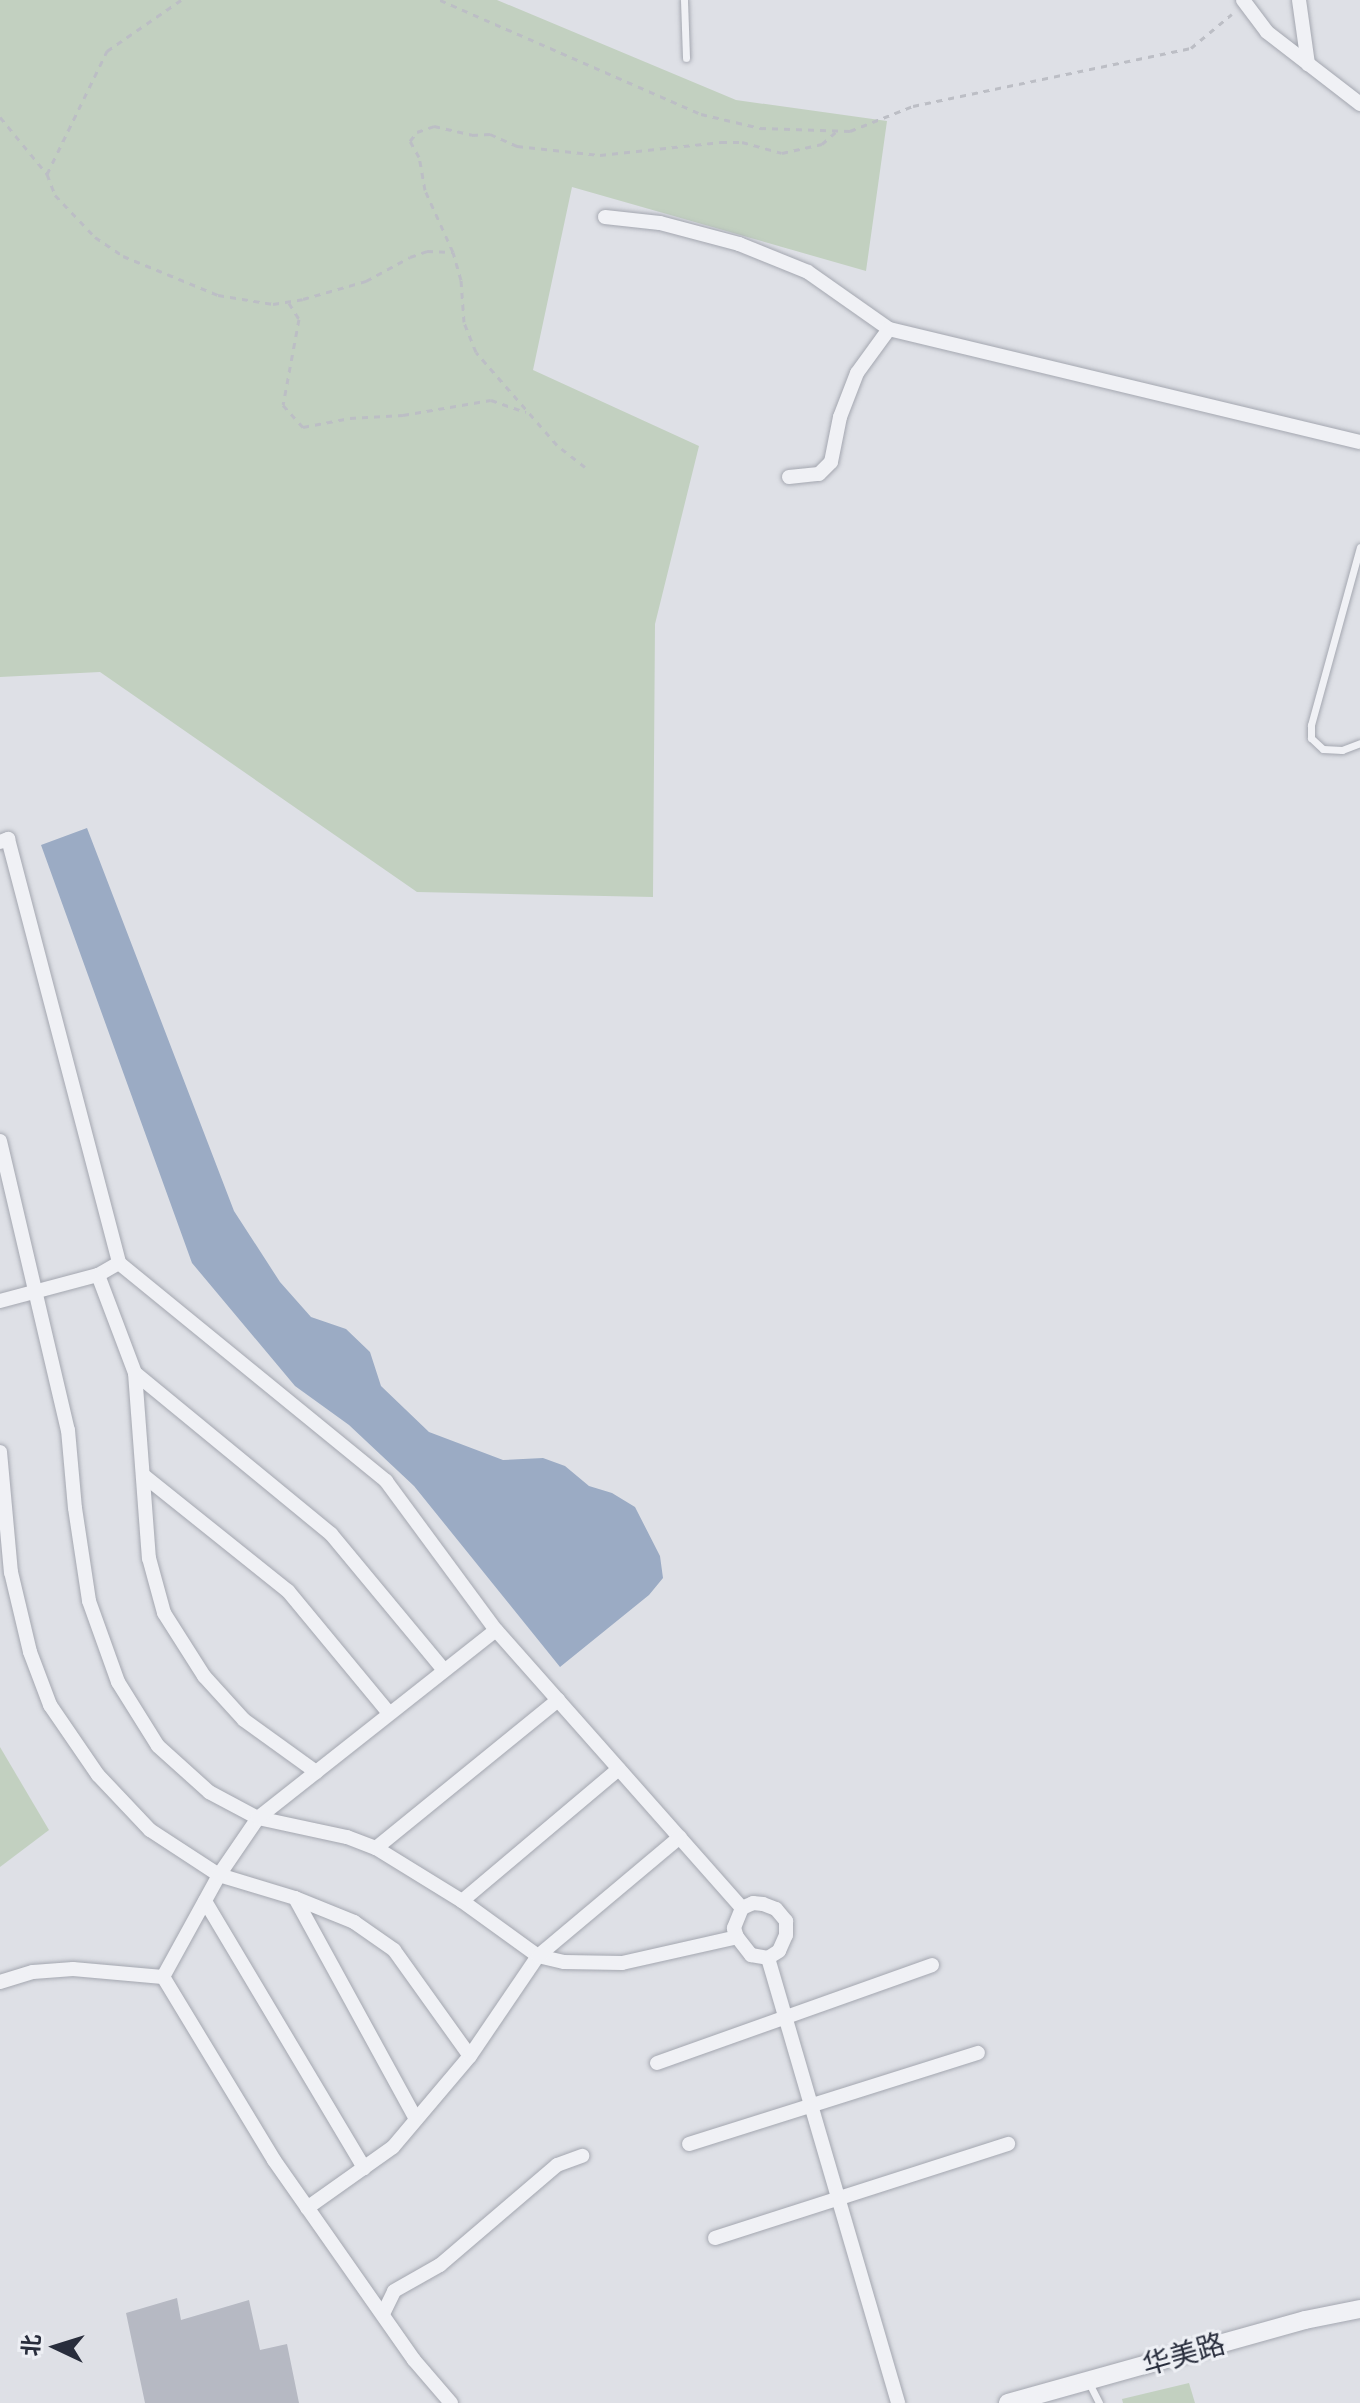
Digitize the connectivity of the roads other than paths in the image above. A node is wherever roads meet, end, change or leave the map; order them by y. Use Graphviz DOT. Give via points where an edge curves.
graph roads {
  1 [pos="684,0"];
  2 [pos="1299,0"];
  3 [pos="1244,1"];
  4 [pos="686,58"];
  5 [pos="1308,64"];
  6 [pos="1360,104"];
  7 [pos="605,217"];
  8 [pos="889,329"];
  9 [pos="1360,442"];
  10 [pos="789,477"];
  11 [pos="1360,547"];
  12 [pos="1360,743"];
  13 [pos="0,842"];
  14 [pos="0,1141"];
  15 [pos="119,1263"];
  16 [pos="98,1275"];
  17 [pos="34,1291"];
  18 [pos="0,1301"];
  19 [pos="135,1373"];
  20 [pos="0,1452"];
  21 [pos="143,1475"];
  22 [pos="496,1630"];
  23 [pos="444,1670"];
  24 [pos="558,1700"];
  25 [pos="389,1713"];
  26 [pos="619,1769"];
  27 [pos="316,1772"];
  28 [pos="258,1818"];
  29 [pos="680,1837"];
  30 [pos="376,1848"];
  31 [pos="219,1875"];
  32 [pos="295,1898"];
  33 [pos="205,1901"];
  34 [pos="462,1901"];
  35 [pos="742,1908"];
  36 [pos="737,1937"];
  37 [pos="538,1956"];
  38 [pos="768,1958"];
  39 [pos="932,1965"];
  40 [pos="163,1977"];
  41 [pos="0,1982"];
  42 [pos="788,2018"];
  43 [pos="978,2053"];
  44 [pos="470,2056"];
  45 [pos="657,2063"];
  46 [pos="812,2103"];
  47 [pos="416,2119"];
  48 [pos="689,2144"];
  49 [pos="1008,2144"];
  50 [pos="582,2156"];
  51 [pos="364,2168"];
  52 [pos="840,2199"];
  53 [pos="307,2208"];
  54 [pos="715,2238"];
  55 [pos="1360,2309"];
  56 [pos="383,2314"];
  57 [pos="1089,2383"];
  58 [pos="451,2403"];
  59 [pos="898,2403"];
  60 [pos="1008,2403"];
  61 [pos="1099,2403"];
  1 -- 4 [label="lane"];
  2 -- 5 [label="street"];
  3 -- 5 [label="street" via="1267,32"];
  5 -- 6 [label="street"];
  7 -- 8 [label="street" via="660,223 739,244 808,272"];
  8 -- 9 [label="street"];
  8 -- 10 [label="street" via="857,373 831,462 819,474"];
  11 -- 12 [label="lane" via="1311,725 1311,738 1323,749 1342,750"];
  13 -- 15 [label="street" via="8,839"];
  14 -- 17 [label="street"];
  15 -- 16 [label="street"];
  15 -- 22 [label="street" via="386,1481"];
  16 -- 17 [label="street"];
  16 -- 19 [label="street"];
  17 -- 18 [label="street"];
  17 -- 28 [label="street" via="68,1430 89,1601 118,1682 158,1746 209,1792"];
  19 -- 21 [label="street"];
  19 -- 23 [label="street" via="331,1534"];
  20 -- 31 [label="street" via="11,1572 30,1652 50,1705 98,1775 150,1830"];
  21 -- 25 [label="street" via="288,1591"];
  21 -- 27 [label="street" via="149,1558 164,1613 204,1676 244,1720"];
  22 -- 23 [label="street"];
  22 -- 24 [label="street"];
  23 -- 25 [label="street"];
  24 -- 26 [label="street"];
  24 -- 30 [label="street"];
  25 -- 27 [label="street"];
  26 -- 29 [label="street"];
  26 -- 34 [label="street"];
  27 -- 28 [label="street"];
  28 -- 30 [label="street"];
  28 -- 31 [label="street"];
  29 -- 35 [label="street"];
  29 -- 37 [label="street"];
  30 -- 34 [label="street"];
  31 -- 32 [label="street"];
  31 -- 33 [label="street"];
  32 -- 44 [label="street" via="354,1922 394,1950"];
  32 -- 47 [label="street"];
  33 -- 40 [label="street"];
  33 -- 51 [label="street"];
  34 -- 37 [label="street"];
  35 -- 36 [label="street" via="734,1928"];
  35 -- 38 [label="street" via="763,1904 786,1921 779,1951"];
  36 -- 37 [label="street" via="622,1963"];
  36 -- 38 [label="street" via="751,1955"];
  37 -- 44 [label="street"];
  38 -- 42 [label="street"];
  39 -- 42 [label="street"];
  40 -- 41 [label="street" via="73,1969 33,1972"];
  40 -- 53 [label="street"];
  42 -- 45 [label="street"];
  42 -- 46 [label="street"];
  43 -- 46 [label="street"];
  44 -- 47 [label="street"];
  46 -- 48 [label="street"];
  46 -- 52 [label="street"];
  47 -- 51 [label="street" via="393,2147"];
  49 -- 52 [label="street"];
  50 -- 56 [label="street" via="557,2165 440,2265 394,2291"];
  51 -- 53 [label="street"];
  52 -- 54 [label="street"];
  52 -- 59 [label="street"];
  53 -- 56 [label="street"];
  55 -- 57 [label="street, 华美路"];
  56 -- 58 [label="street"];
  57 -- 60 [label="street, 华美路"];
  57 -- 61 [label="lane"];
}
